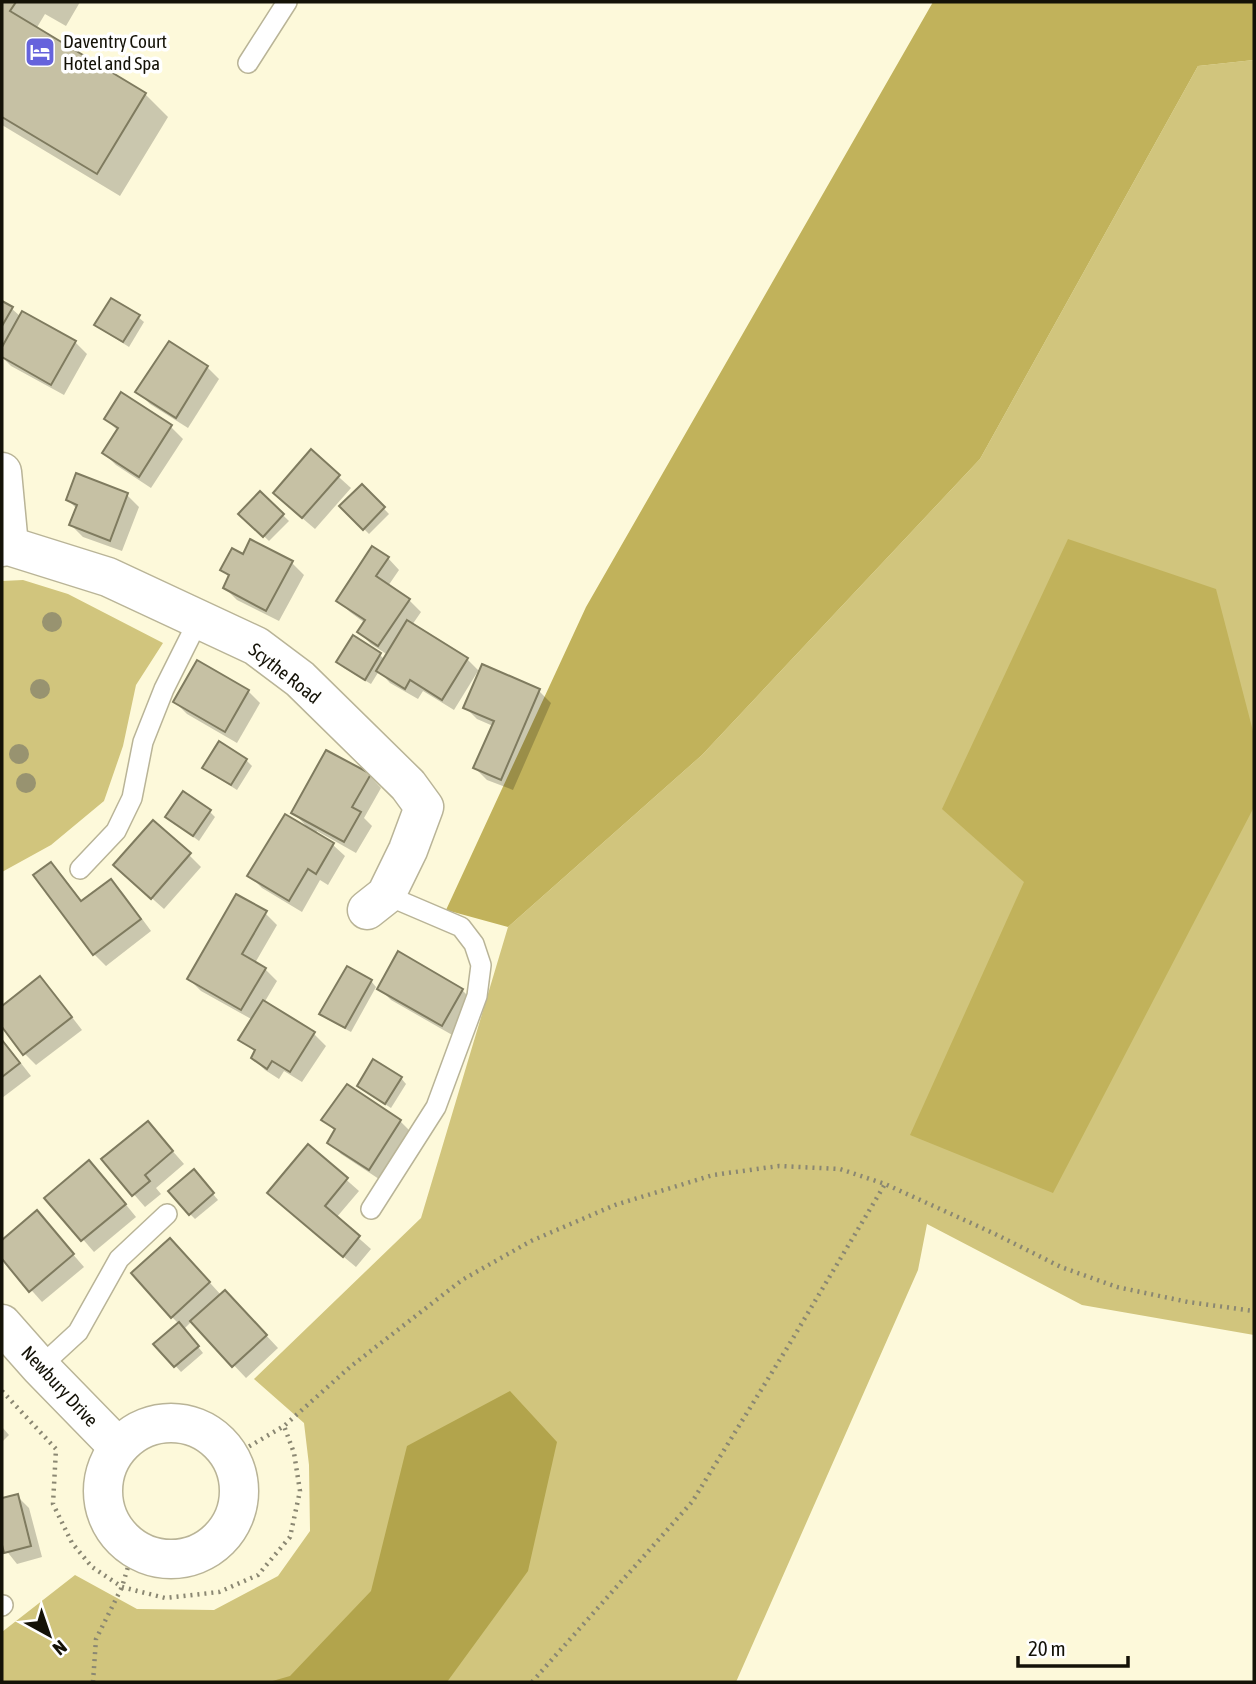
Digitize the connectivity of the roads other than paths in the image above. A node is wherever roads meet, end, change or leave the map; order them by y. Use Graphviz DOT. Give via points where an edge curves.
graph roads {
  1 [pos="287,2"];
  2 [pos="248,63"];
  3 [pos="2,472"];
  4 [pos="6,547"];
  5 [pos="199,619"];
  6 [pos="80,869"];
  7 [pos="376,902"];
  8 [pos="371,1209"];
  9 [pos="166,1214"];
  10 [pos="2,1324"];
  11 [pos="40,1367"];
  12 [pos="118,1447"];
  1 -- 2 [label="lane"];
  3 -- 4 [label="street"];
  4 -- 5 [label="street, Scythe Road" via="107,577"];
  5 -- 6 [label="lane" via="143,741 127,809 116,831"];
  5 -- 7 [label="street, Scythe Road" via="256,646 300,679 408,785 424,807 408,850"];
  7 -- 8 [label="lane" via="461,927 474,944 481,965 477,996 436,1107"];
  9 -- 11 [label="lane" via="119,1259 78,1332"];
  10 -- 11 [label="street, Newbury Drive"];
  11 -- 12 [label="street, Newbury Drive"];
  12 -- 12 [label="street" via="104,1473 103,1502 113,1529 133,1549 157,1559 183,1559 208,1549 226,1531 237,1508 239,1482 231,1457 214,1437 190,1425 164,1423 138,1430"];
}
